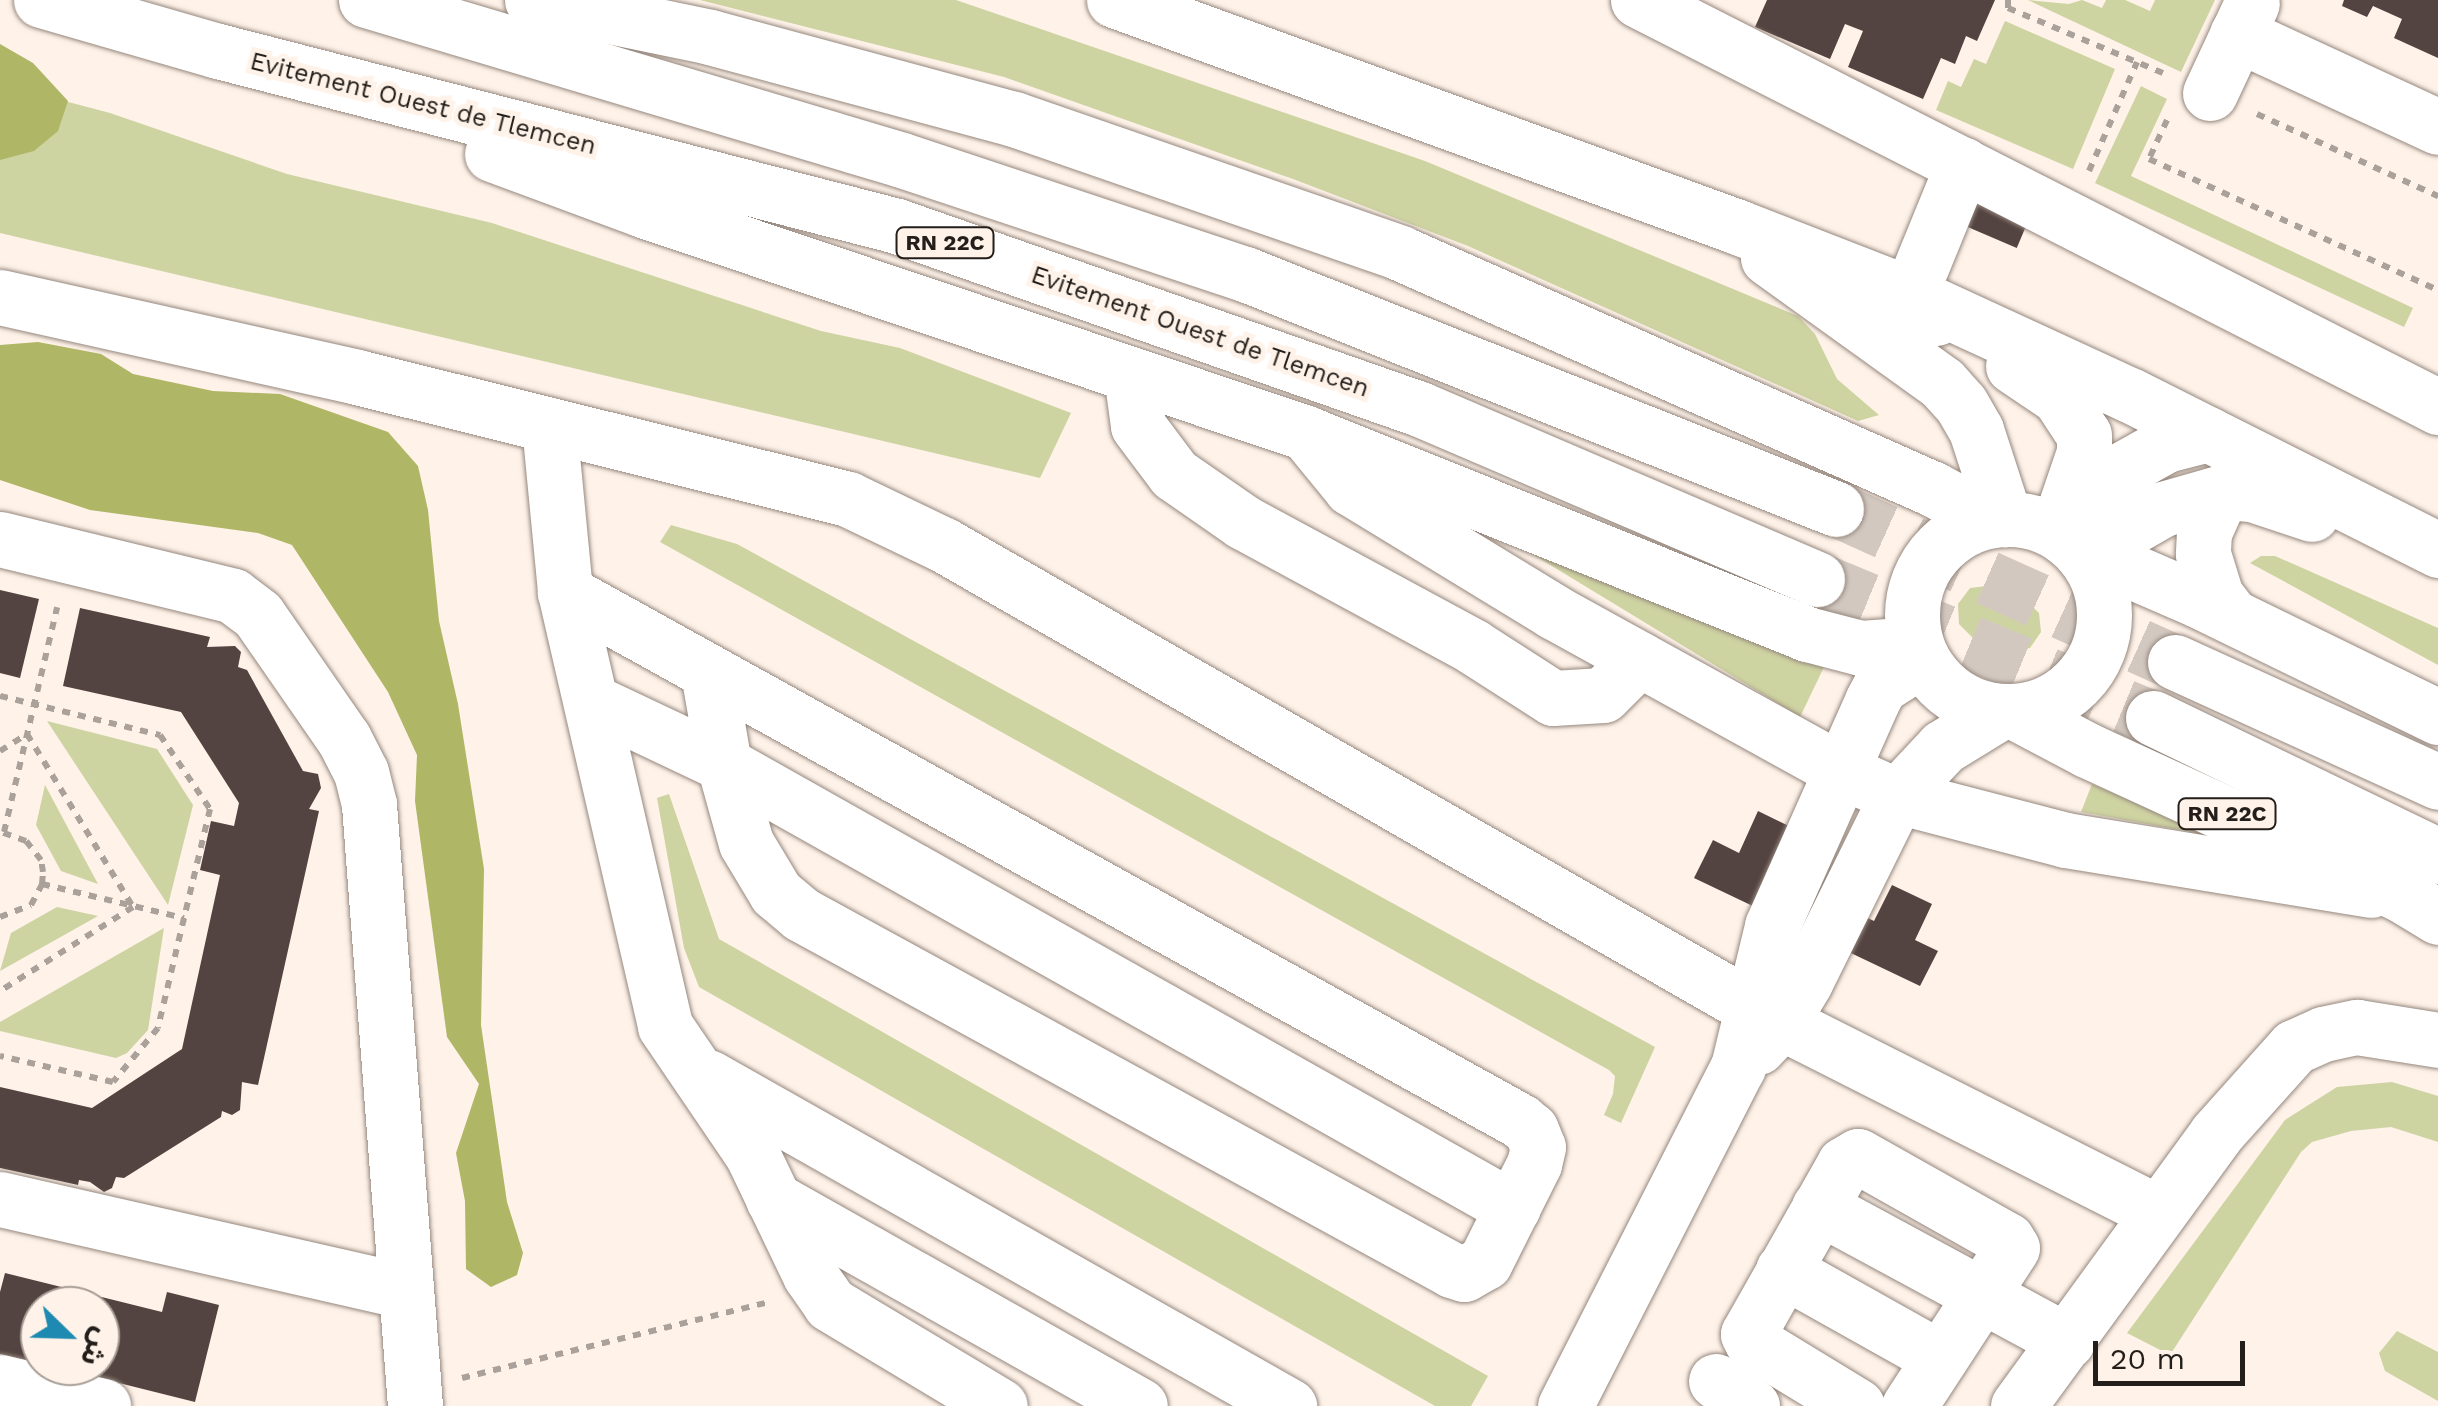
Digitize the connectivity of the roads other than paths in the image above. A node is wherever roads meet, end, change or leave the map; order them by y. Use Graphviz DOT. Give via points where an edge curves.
graph roads {
  1 [pos="42,0"];
  2 [pos="366,0"];
  3 [pos="532,0"];
  4 [pos="1114,0"];
  5 [pos="1660,5"];
  6 [pos="2245,17"];
  7 [pos="218,51"];
  8 [pos="2197,87"];
  9 [pos="2438,127"];
  10 [pos="1962,164"];
  11 [pos="1738,227"];
  12 [pos="1910,294"];
  13 [pos="0,296"];
  14 [pos="1131,374"];
  15 [pos="2431,388"];
  16 [pos="549,424"];
  17 [pos="1306,433"];
  18 [pos="2208,434"];
  19 [pos="2222,492"];
  20 [pos="1836,509"];
  21 [pos="1998,520"];
  22 [pos="0,539"];
  23 [pos="2437,549"];
  24 [pos="2078,550"];
  25 [pos="1817,579"];
  26 [pos="566,592"];
  27 [pos="2230,614"];
  28 [pos="1919,652"];
  29 [pos="1639,659"];
  30 [pos="2174,662"];
  31 [pos="708,672"];
  32 [pos="591,701"];
  33 [pos="2008,712"];
  34 [pos="2438,717"];
  35 [pos="2153,718"];
  36 [pos="724,764"];
  37 [pos="1842,772"];
  38 [pos="2438,782"];
  39 [pos="1897,796"];
  40 [pos="2438,856"];
  41 [pos="2420,906"];
  42 [pos="1766,1014"];
  43 [pos="2438,1040"];
  44 [pos="696,1070"];
  45 [pos="0,1199"];
  46 [pos="773,1199"];
  47 [pos="1513,1208"];
  48 [pos="2158,1213"];
  49 [pos="1783,1270"];
  50 [pos="404,1291"];
  51 [pos="1983,1296"];
  52 [pos="2067,1341"];
  53 [pos="1940,1358"];
  54 [pos="0,1382"];
  55 [pos="436,1393"];
  56 [pos="103,1406"];
  57 [pos="1000,1406"];
  58 [pos="1140,1406"];
  59 [pos="1290,1406"];
  60 [pos="1565,1406"];
  61 [pos="1857,1406"];
  62 [pos="1909,1406"];
  63 [pos="2018,1406"];
  1 -- 7 [label="main road, Evitement Ouest de Tlemcen / RN 22C"];
  2 -- 20 [label="main road, RN 22C" via="902,160 1245,274"];
  3 -- 21 [label="main road" via="710,37 1014,119 1400,253"];
  4 -- 11 [label="main road"];
  5 -- 10 [label="main road"];
  6 -- 8 [label="main road"];
  6 -- 9 [label="main road"];
  7 -- 14 [label="main road, RN 22C" via="643,210"];
  7 -- 25 [label="main road, Evitement Ouest de Tlemcen / RN 22C" via="896,226 1420,408"];
  10 -- 12 [label="main road"];
  10 -- 15 [label="main road"];
  11 -- 12 [label="main road"];
  11 -- 21 [label="main road" via="1796,282 1942,382 1976,430"];
  12 -- 18 [label="main road"];
  12 -- 24 [label="main road" via="1937,319 2037,380 2076,417 2084,452 2066,504"];
  13 -- 16 [label="main road"];
  14 -- 17 [label="main road, RN 22C"];
  14 -- 29 [label="main road" via="1138,426 1174,474 1243,522 1472,646 1553,698 1604,695"];
  16 -- 26 [label="main road"];
  16 -- 42 [label="main road" via="848,499 928,537"];
  17 -- 28 [label="main road" via="1807,634 1862,648"];
  17 -- 29 [label="main road" via="1351,488"];
  18 -- 23 [label="main road"];
  18 -- 24 [label="main road" via="2166,445 2123,469 2104,491"];
  19 -- 23 [label="main road" via="2278,500 2384,543"];
  19 -- 24 [label="main road" via="2162,510"];
  19 -- 27 [label="main road" via="2204,532 2203,554 2216,596"];
  21 -- 24 [label="main road" via="2046,526"];
  21 -- 28 [label="main road" via="1947,541 1926,566 1912,612"];
  22 -- 50 [label="main road" via="233,596 258,615 344,739 369,804"];
  24 -- 27 [label="main road"];
  24 -- 33 [label="main road" via="2104,611 2094,659 2062,696"];
  26 -- 31 [label="main road"];
  26 -- 32 [label="main road"];
  27 -- 34 [label="main road"];
  28 -- 33 [label="main road" via="1954,696"];
  28 -- 37 [label="main road" via="1880,686"];
  29 -- 37 [label="main road"];
  30 -- 38 [label="main road"];
  31 -- 36 [label="main road"];
  31 -- 47 [label="main road" via="1520,1121 1538,1147"];
  32 -- 36 [label="main road"];
  32 -- 44 [label="main road" via="665,1026"];
  33 -- 39 [label="main road" via="1943,747"];
  33 -- 41 [label="main road, RN 22C"];
  35 -- 40 [label="main road, RN 22C"];
  36 -- 47 [label="main road"];
  36 -- 47 [label="main road" via="758,868 800,914 1452,1270 1464,1274 1485,1262"];
  37 -- 39 [label="main road"];
  37 -- 42 [label="main road" via="1772,926"];
  39 -- 41 [label="main road" via="1994,825"];
  39 -- 42 [label="main road"];
  42 -- 48 [label="main road"];
  42 -- 60 [label="main road"];
  43 -- 48 [label="main road" via="2356,1027 2294,1047 2216,1134"];
  44 -- 46 [label="main road" via="752,1154"];
  44 -- 59 [label="main road"];
  45 -- 50 [label="main road"];
  46 -- 57 [label="main road" via="818,1289 845,1317"];
  46 -- 58 [label="main road"];
  48 -- 52 [label="main road"];
  49 -- 51 [label="main road" via="1819,1206"];
  49 -- 53 [label="main road"];
  49 -- 61 [label="main road" via="1749,1339"];
  50 -- 55 [label="main road"];
  51 -- 52 [label="main road"];
  51 -- 53 [label="main road"];
  52 -- 63 [label="main road"];
  53 -- 62 [label="main road"];
  54 -- 56 [label="main road"];
}
